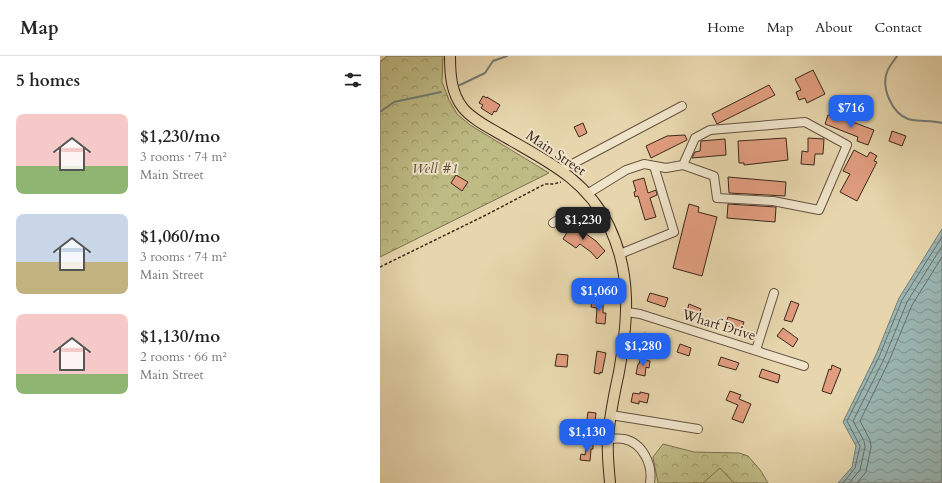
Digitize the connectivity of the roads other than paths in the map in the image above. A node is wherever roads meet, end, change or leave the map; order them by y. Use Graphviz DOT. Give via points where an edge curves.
graph roads {
  1 [pos="450,56"];
  2 [pos="682,106"];
  3 [pos="682,165"];
  4 [pos="654,166"];
  5 [pos="561,170"];
  6 [pos="587,194"];
  7 [pos="603,216"];
  8 [pos="553,223"];
  9 [pos="620,254"];
  10 [pos="774,293"];
  11 [pos="627,312"];
  12 [pos="756,350"];
  13 [pos="804,366"];
  14 [pos="611,415"];
  15 [pos="698,429"];
  16 [pos="608,439"];
  17 [pos="610,483"];
  18 [pos="650,483"];
  1 -- 5 [label="main road, Main Street" via="450,76 454,91 464,109 484,124"];
  2 -- 5 [label="street"];
  3 -- 3 [label="street" via="695,138 710,130 805,122 847,145 819,210 773,201 718,198 714,176"];
  3 -- 4 [label="street" via="666,168"];
  4 -- 6 [label="street" via="644,164 626,170"];
  4 -- 9 [label="street" via="674,232"];
  5 -- 6 [label="main road, Main Street"];
  6 -- 7 [label="main road, Main Street"];
  7 -- 8 [label="street" via="564,218"];
  7 -- 9 [label="main road, Main Street"];
  9 -- 11 [label="main road, Main Street" via="627,294"];
  10 -- 12 [label="street"];
  11 -- 12 [label="street, Wharf Drive"];
  11 -- 14 [label="main road, Main Street"];
  12 -- 13 [label="street, Wharf Drive"];
  14 -- 15 [label="street"];
  14 -- 16 [label="main road, Main Street"];
  16 -- 17 [label="main road, Main Street"];
  16 -- 18 [label="street" via="626,439 643,451 650,468"];
}
